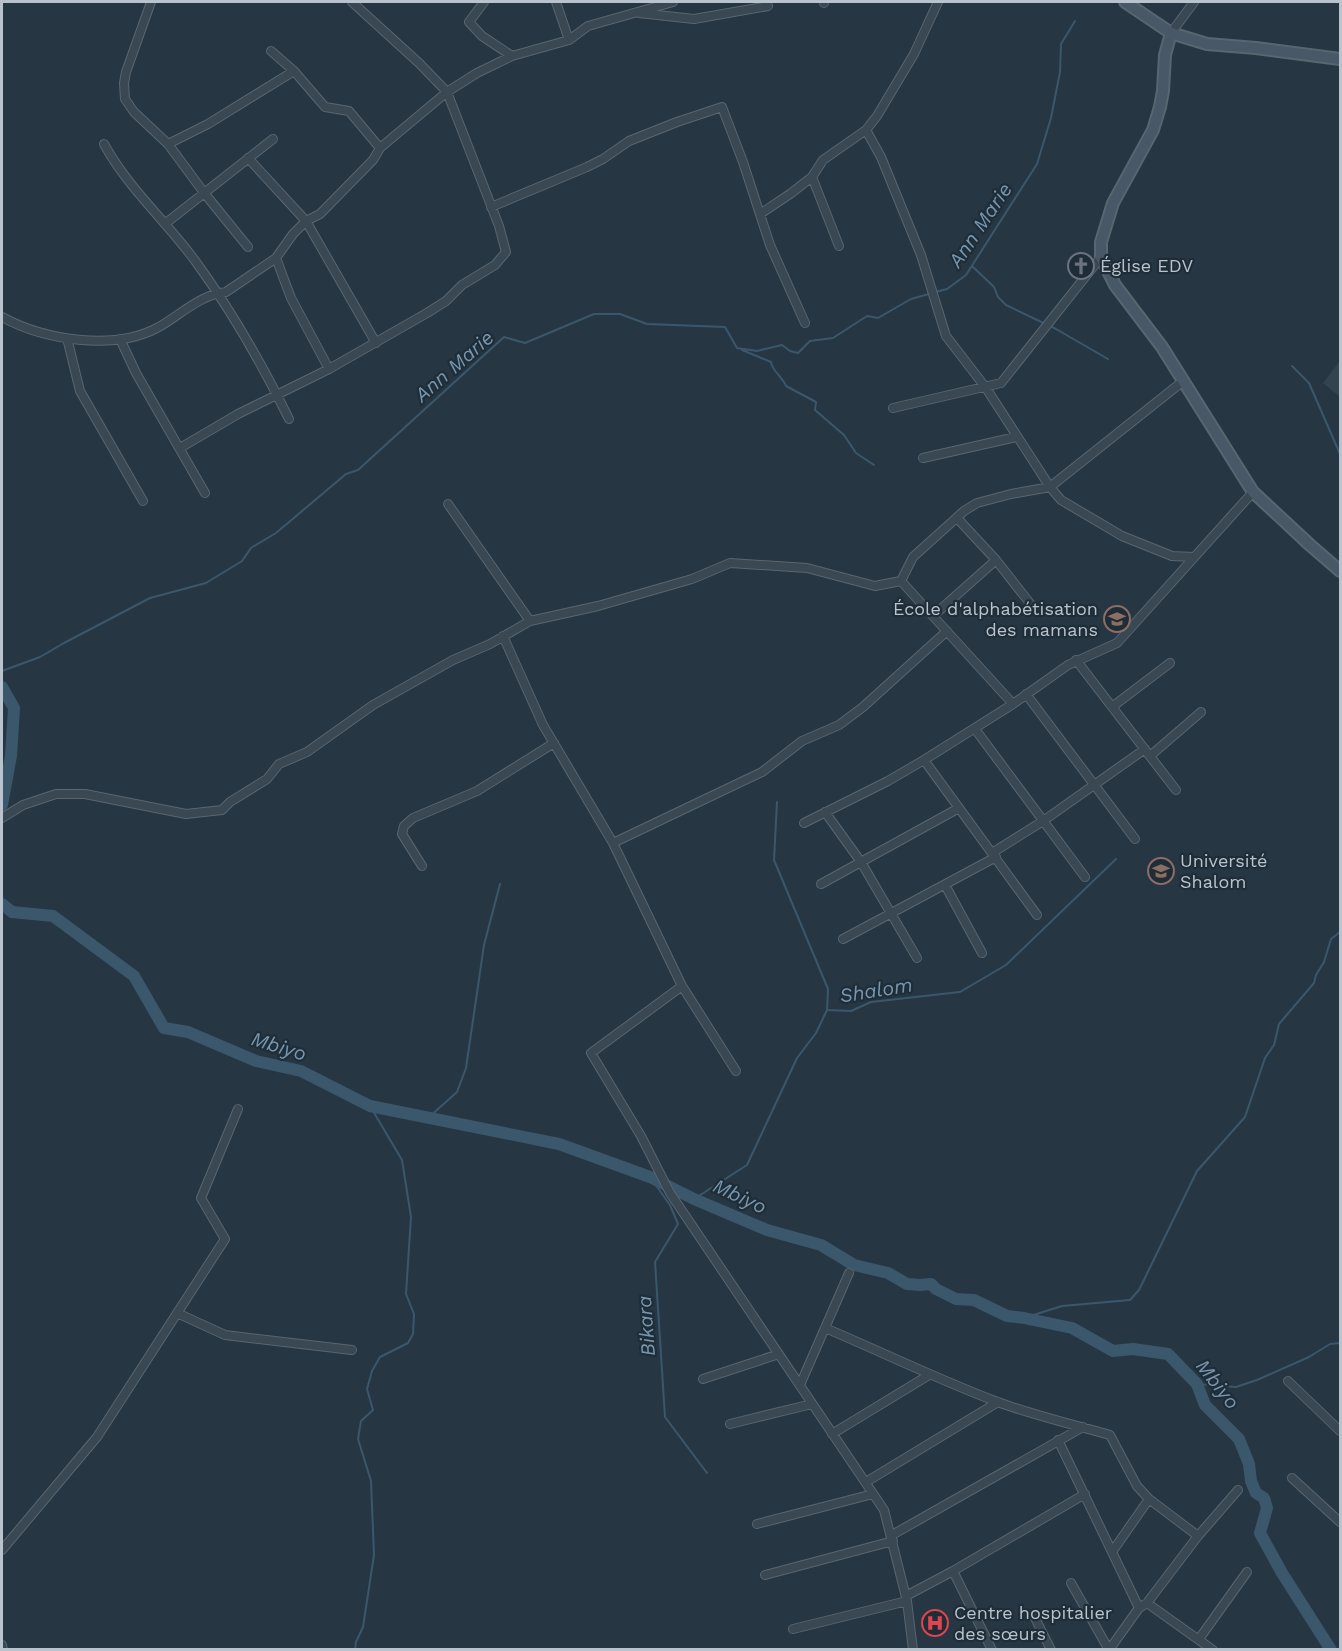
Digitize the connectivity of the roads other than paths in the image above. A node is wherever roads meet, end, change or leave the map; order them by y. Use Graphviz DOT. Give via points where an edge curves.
graph roads {
  1 [pos="151,2"];
  2 [pos="351,2"];
  3 [pos="484,2"];
  4 [pos="556,2"];
  5 [pos="674,2"];
  6 [pos="938,2"];
  7 [pos="1125,2"];
  8 [pos="1194,2"];
  9 [pos="768,6"];
  10 [pos="634,13"];
  11 [pos="1171,33"];
  12 [pos="569,40"];
  13 [pos="271,51"];
  14 [pos="512,56"];
  15 [pos="1341,59"];
  16 [pos="294,71"];
  17 [pos="447,92"];
  18 [pos="866,130"];
  19 [pos="273,139"];
  20 [pos="104,144"];
  21 [pos="168,144"];
  22 [pos="380,148"];
  23 [pos="248,158"];
  24 [pos="812,177"];
  25 [pos="205,194"];
  26 [pos="491,207"];
  27 [pos="760,214"];
  28 [pos="306,221"];
  29 [pos="166,223"];
  30 [pos="839,246"];
  31 [pos="248,247"];
  32 [pos="1101,257"];
  33 [pos="276,258"];
  34 [pos="218,293"];
  35 [pos="2,317"];
  36 [pos="805,323"];
  37 [pos="67,338"];
  38 [pos="120,339"];
  39 [pos="376,343"];
  40 [pos="329,369"];
  41 [pos="1182,382"];
  42 [pos="986,388"];
  43 [pos="278,395"];
  44 [pos="893,408"];
  45 [pos="289,419"];
  46 [pos="1016,437"];
  47 [pos="180,448"];
  48 [pos="923,458"];
  49 [pos="1050,487"];
  50 [pos="1253,492"];
  51 [pos="206,494"];
  52 [pos="143,501"];
  53 [pos="448,504"];
  54 [pos="957,518"];
  55 [pos="1194,557"];
  56 [pos="996,560"];
  57 [pos="1341,571"];
  58 [pos="902,581"];
  59 [pos="1036,611"];
  60 [pos="933,616"];
  61 [pos="530,621"];
  62 [pos="947,631"];
  63 [pos="503,636"];
  64 [pos="1076,660"];
  65 [pos="1170,663"];
  66 [pos="1026,694"];
  67 [pos="1013,704"];
  68 [pos="1112,707"];
  69 [pos="1201,712"];
  70 [pos="975,729"];
  71 [pos="554,743"];
  72 [pos="1148,752"];
  73 [pos="924,760"];
  74 [pos="1095,785"];
  75 [pos="1176,790"];
  76 [pos="959,807"];
  77 [pos="825,812"];
  78 [pos="2,818"];
  79 [pos="1043,821"];
  80 [pos="804,823"];
  81 [pos="1135,839"];
  82 [pos="613,843"];
  83 [pos="994,855"];
  84 [pos="861,862"];
  85 [pos="422,866"];
  86 [pos="1085,877"];
  87 [pos="821,884"];
  88 [pos="945,885"];
  89 [pos="892,913"];
  90 [pos="1037,915"];
  91 [pos="843,939"];
  92 [pos="982,953"];
  93 [pos="917,958"];
  94 [pos="682,986"];
  95 [pos="736,1071"];
  96 [pos="238,1109"];
  97 [pos="849,1273"];
  98 [pos="177,1313"];
  99 [pos="825,1328"];
  100 [pos="352,1350"];
  101 [pos="779,1354"];
  102 [pos="929,1375"];
  103 [pos="703,1379"];
  104 [pos="1288,1381"];
  105 [pos="800,1385"];
  106 [pos="998,1402"];
  107 [pos="812,1404"];
  108 [pos="730,1424"];
  109 [pos="1083,1427"];
  110 [pos="1341,1431"];
  111 [pos="832,1434"];
  112 [pos="1058,1440"];
  113 [pos="1292,1478"];
  114 [pos="866,1482"];
  115 [pos="1238,1490"];
  116 [pos="873,1494"];
  117 [pos="1084,1494"];
  118 [pos="1149,1499"];
  119 [pos="1341,1522"];
  120 [pos="757,1524"];
  121 [pos="1198,1536"];
  122 [pos="892,1538"];
  123 [pos="2,1550"];
  124 [pos="1112,1552"];
  125 [pos="953,1571"];
  126 [pos="1247,1572"];
  127 [pos="765,1575"];
  128 [pos="1071,1583"];
  129 [pos="907,1598"];
  130 [pos="1147,1603"];
  131 [pos="1139,1608"];
  132 [pos="1034,1616"];
  133 [pos="793,1629"];
  134 [pos="1199,1640"];
  135 [pos="2,1645"];
  136 [pos="3,1650"];
  137 [pos="913,1650"];
  138 [pos="992,1650"];
  139 [pos="1051,1650"];
  140 [pos="1109,1650"];
  141 [pos="1213,1650"];
  1 -- 21 [label="street" via="124,83 126,99"];
  2 -- 17 [label="street"];
  3 -- 14 [label="street" via="469,22"];
  4 -- 12 [label="street"];
  5 -- 10 [label="street"];
  6 -- 18 [label="street" via="914,54"];
  7 -- 11 [label="street"];
  8 -- 11 [label="street"];
  9 -- 10 [label="street" via="694,19"];
  10 -- 12 [label="street" via="588,26"];
  11 -- 15 [label="street" via="1207,44"];
  11 -- 32 [label="street" via="1153,130 1113,203 1101,242"];
  12 -- 14 [label="street"];
  13 -- 16 [label="street"];
  14 -- 17 [label="street"];
  16 -- 21 [label="street"];
  16 -- 22 [label="street" via="325,107 349,111"];
  17 -- 22 [label="street"];
  17 -- 26 [label="street"];
  18 -- 24 [label="street" via="823,160"];
  18 -- 42 [label="street" via="921,255 946,336"];
  19 -- 23 [label="street"];
  20 -- 29 [label="street" via="134,189"];
  21 -- 25 [label="street"];
  22 -- 28 [label="street" via="320,214"];
  23 -- 25 [label="street"];
  23 -- 28 [label="street"];
  24 -- 27 [label="street"];
  24 -- 30 [label="street"];
  25 -- 29 [label="street"];
  25 -- 31 [label="street"];
  26 -- 27 [label="street" via="587,167 628,141 722,107"];
  26 -- 39 [label="street" via="506,252 446,302"];
  27 -- 36 [label="street"];
  28 -- 33 [label="street"];
  28 -- 39 [label="street"];
  29 -- 34 [label="street"];
  32 -- 41 [label="street" via="1115,285 1162,347"];
  32 -- 42 [label="street" via="1001,383"];
  33 -- 34 [label="street" via="226,292"];
  33 -- 40 [label="street" via="291,298"];
  34 -- 38 [label="street" via="157,328"];
  34 -- 43 [label="street"];
  35 -- 37 [label="street"];
  37 -- 38 [label="street" via="87,342"];
  37 -- 52 [label="street" via="80,392"];
  38 -- 47 [label="street"];
  39 -- 40 [label="street"];
  40 -- 43 [label="street"];
  41 -- 49 [label="street"];
  41 -- 50 [label="street"];
  42 -- 44 [label="street"];
  42 -- 46 [label="street"];
  43 -- 45 [label="street"];
  43 -- 47 [label="street"];
  46 -- 48 [label="street"];
  46 -- 49 [label="street"];
  47 -- 51 [label="street"];
  49 -- 54 [label="street" via="977,503"];
  49 -- 55 [label="street" via="1061,500 1122,536 1172,556"];
  50 -- 55 [label="street"];
  50 -- 57 [label="street"];
  53 -- 61 [label="street"];
  54 -- 56 [label="street"];
  54 -- 58 [label="street" via="913,557"];
  55 -- 64 [label="street" via="1117,643"];
  56 -- 59 [label="street"];
  56 -- 60 [label="street"];
  58 -- 60 [label="street"];
  58 -- 61 [label="street" via="875,586 807,568 730,563 692,579"];
  60 -- 62 [label="street"];
  61 -- 63 [label="street"];
  62 -- 67 [label="street"];
  62 -- 82 [label="street" via="839,725 802,741 762,772"];
  63 -- 71 [label="street"];
  63 -- 78 [label="street" via="373,705 307,752 279,764 267,779 222,810 186,814 85,794 56,794 23,805"];
  64 -- 66 [label="street"];
  64 -- 68 [label="street"];
  65 -- 68 [label="street"];
  66 -- 67 [label="street"];
  66 -- 74 [label="street"];
  67 -- 70 [label="street"];
  68 -- 72 [label="street"];
  69 -- 72 [label="street"];
  70 -- 73 [label="street"];
  70 -- 79 [label="street"];
  71 -- 82 [label="street"];
  71 -- 85 [label="street" via="477,791 413,818 404,826 402,834"];
  72 -- 74 [label="street"];
  72 -- 75 [label="street"];
  73 -- 76 [label="street"];
  73 -- 77 [label="street"];
  74 -- 79 [label="street"];
  74 -- 81 [label="street"];
  76 -- 83 [label="street"];
  76 -- 84 [label="street"];
  77 -- 80 [label="street"];
  77 -- 84 [label="street"];
  79 -- 83 [label="street"];
  79 -- 86 [label="street"];
  82 -- 94 [label="street"];
  83 -- 88 [label="street"];
  83 -- 90 [label="street"];
  84 -- 87 [label="street"];
  84 -- 89 [label="street"];
  88 -- 89 [label="street"];
  88 -- 92 [label="street"];
  89 -- 91 [label="street"];
  89 -- 93 [label="street"];
  94 -- 95 [label="street"];
  94 -- 101 [label="street" via="591,1053 670,1193"];
  96 -- 98 [label="street" via="201,1198 225,1239"];
  97 -- 99 [label="street"];
  98 -- 100 [label="street" via="225,1335"];
  98 -- 123 [label="street" via="97,1437"];
  99 -- 102 [label="street"];
  99 -- 105 [label="street"];
  101 -- 103 [label="street"];
  101 -- 105 [label="street"];
  102 -- 106 [label="street"];
  102 -- 111 [label="street"];
  104 -- 110 [label="street"];
  105 -- 107 [label="street"];
  106 -- 109 [label="street"];
  106 -- 114 [label="street"];
  107 -- 108 [label="street"];
  107 -- 111 [label="street"];
  109 -- 112 [label="street"];
  109 -- 118 [label="street" via="1110,1435 1137,1486"];
  111 -- 114 [label="street"];
  112 -- 117 [label="street"];
  112 -- 122 [label="street"];
  113 -- 119 [label="street"];
  114 -- 116 [label="street"];
  115 -- 121 [label="street"];
  116 -- 120 [label="street"];
  116 -- 122 [label="street" via="884,1510"];
  117 -- 124 [label="street"];
  117 -- 125 [label="street"];
  118 -- 121 [label="street"];
  118 -- 124 [label="street"];
  121 -- 130 [label="street"];
  122 -- 127 [label="street"];
  122 -- 129 [label="street"];
  124 -- 131 [label="street"];
  125 -- 129 [label="street"];
  125 -- 138 [label="street"];
  126 -- 134 [label="street"];
  128 -- 140 [label="street"];
  129 -- 133 [label="street"];
  129 -- 137 [label="street"];
  130 -- 131 [label="street"];
  130 -- 134 [label="street"];
  131 -- 140 [label="street"];
  132 -- 139 [label="street"];
  134 -- 141 [label="street"];
  135 -- 136 [label="street"];
}
